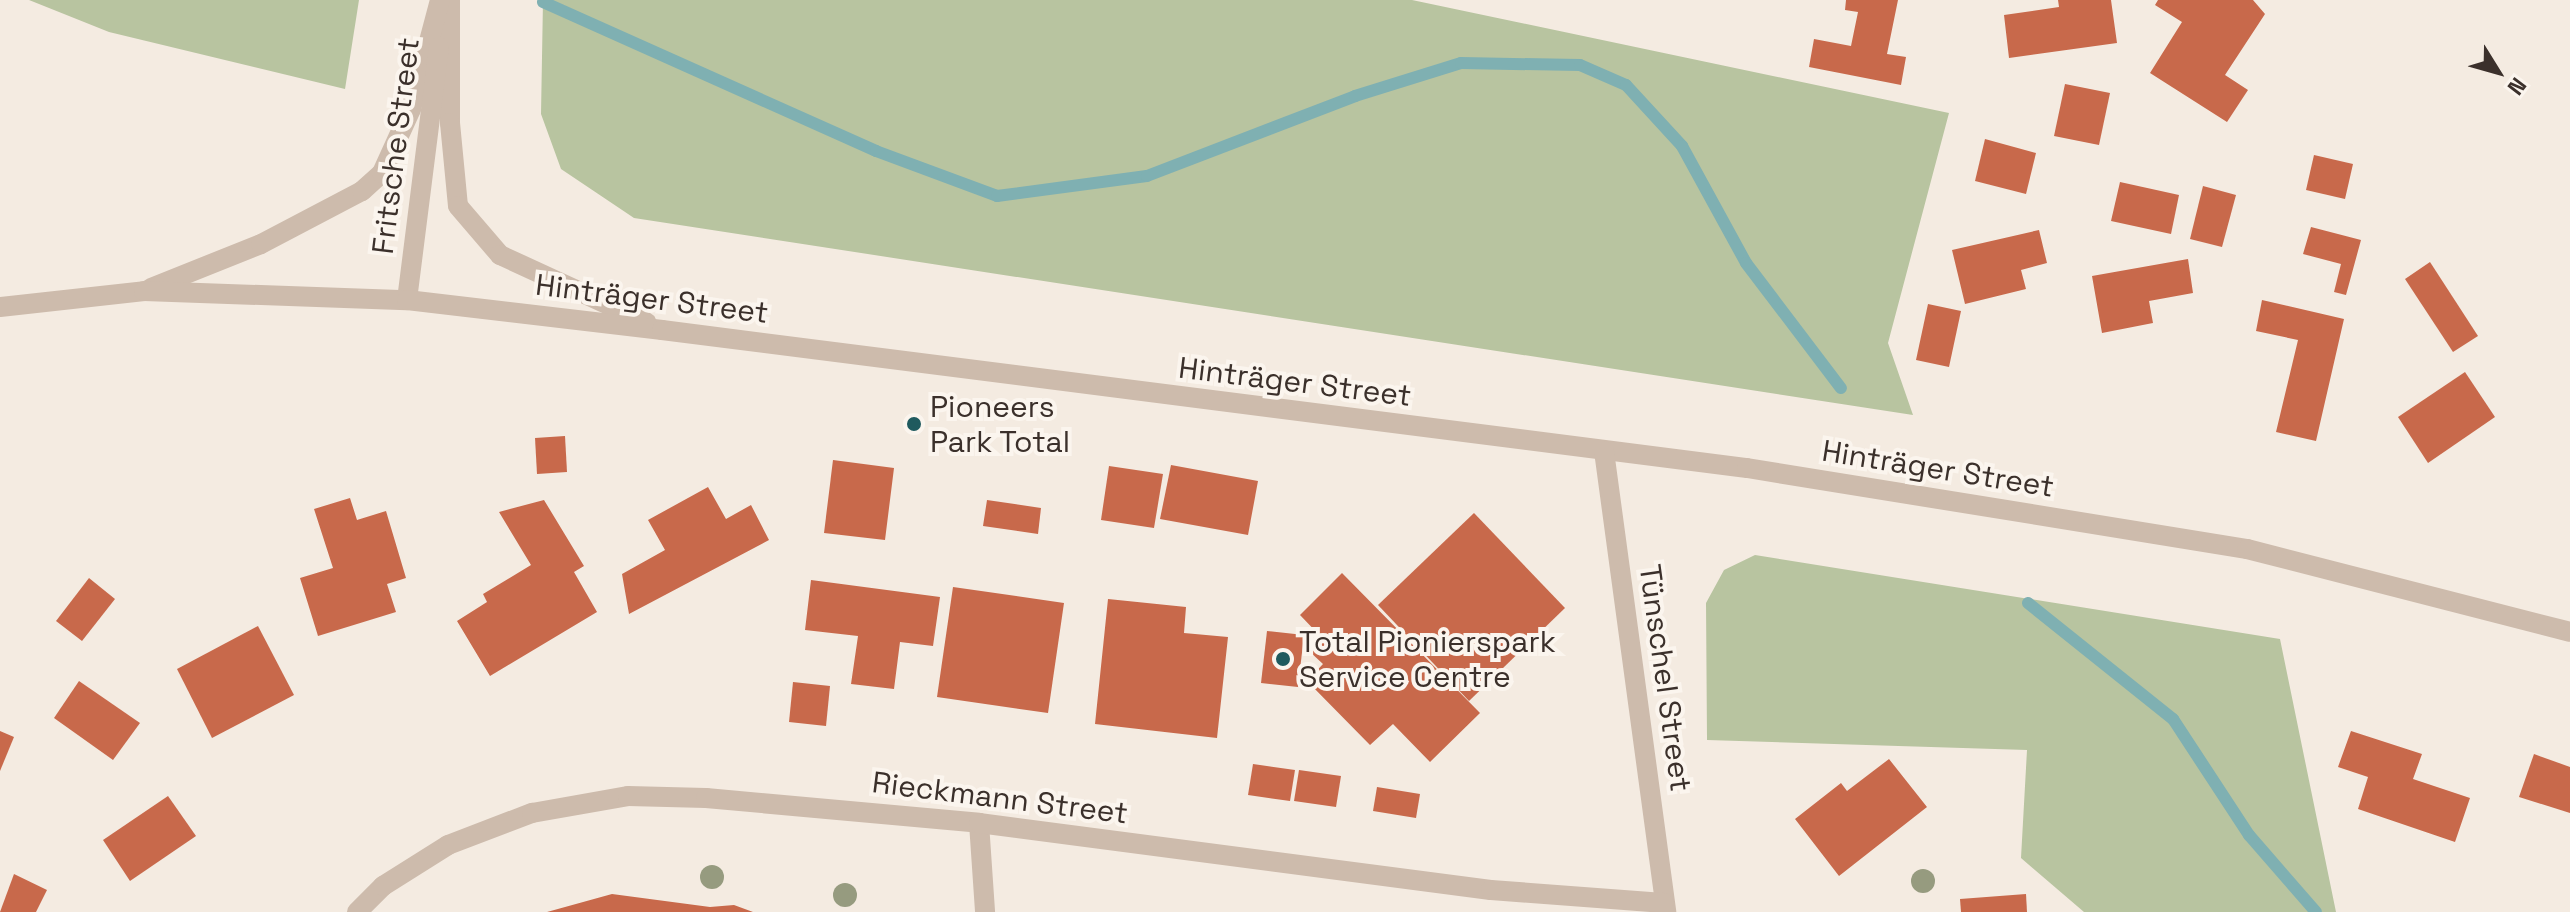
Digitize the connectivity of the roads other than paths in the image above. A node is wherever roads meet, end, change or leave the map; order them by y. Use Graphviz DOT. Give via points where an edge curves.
graph roads {
  1 [pos="445,0"];
  2 [pos="144,291"];
  3 [pos="407,300"];
  4 [pos="0,307"];
  5 [pos="662,330"];
  6 [pos="1604,451"];
  7 [pos="2570,632"];
  8 [pos="979,823"];
  9 [pos="1665,907"];
  10 [pos="357,912"];
  11 [pos="985,912"];
  1 -- 2 [label="street" via="411,109 382,173 362,191 261,244"];
  1 -- 3 [label="street, Fritsche Street"];
  1 -- 5 [label="street" via="458,206 500,255"];
  2 -- 3 [label="street, Hinträger Street"];
  2 -- 4 [label="street, Hinträger Street"];
  3 -- 5 [label="street, Hinträger Street"];
  5 -- 6 [label="street, Hinträger Street"];
  6 -- 7 [label="street, Hinträger Street" via="1747,468 2247,549"];
  6 -- 9 [label="street, Tünschel Street"];
  8 -- 9 [label="street, Rieckmann Street" via="1491,890"];
  8 -- 10 [label="street, Rieckmann Street" via="706,798 585,801 532,813 448,845 383,886"];
  8 -- 11 [label="street"];
}
